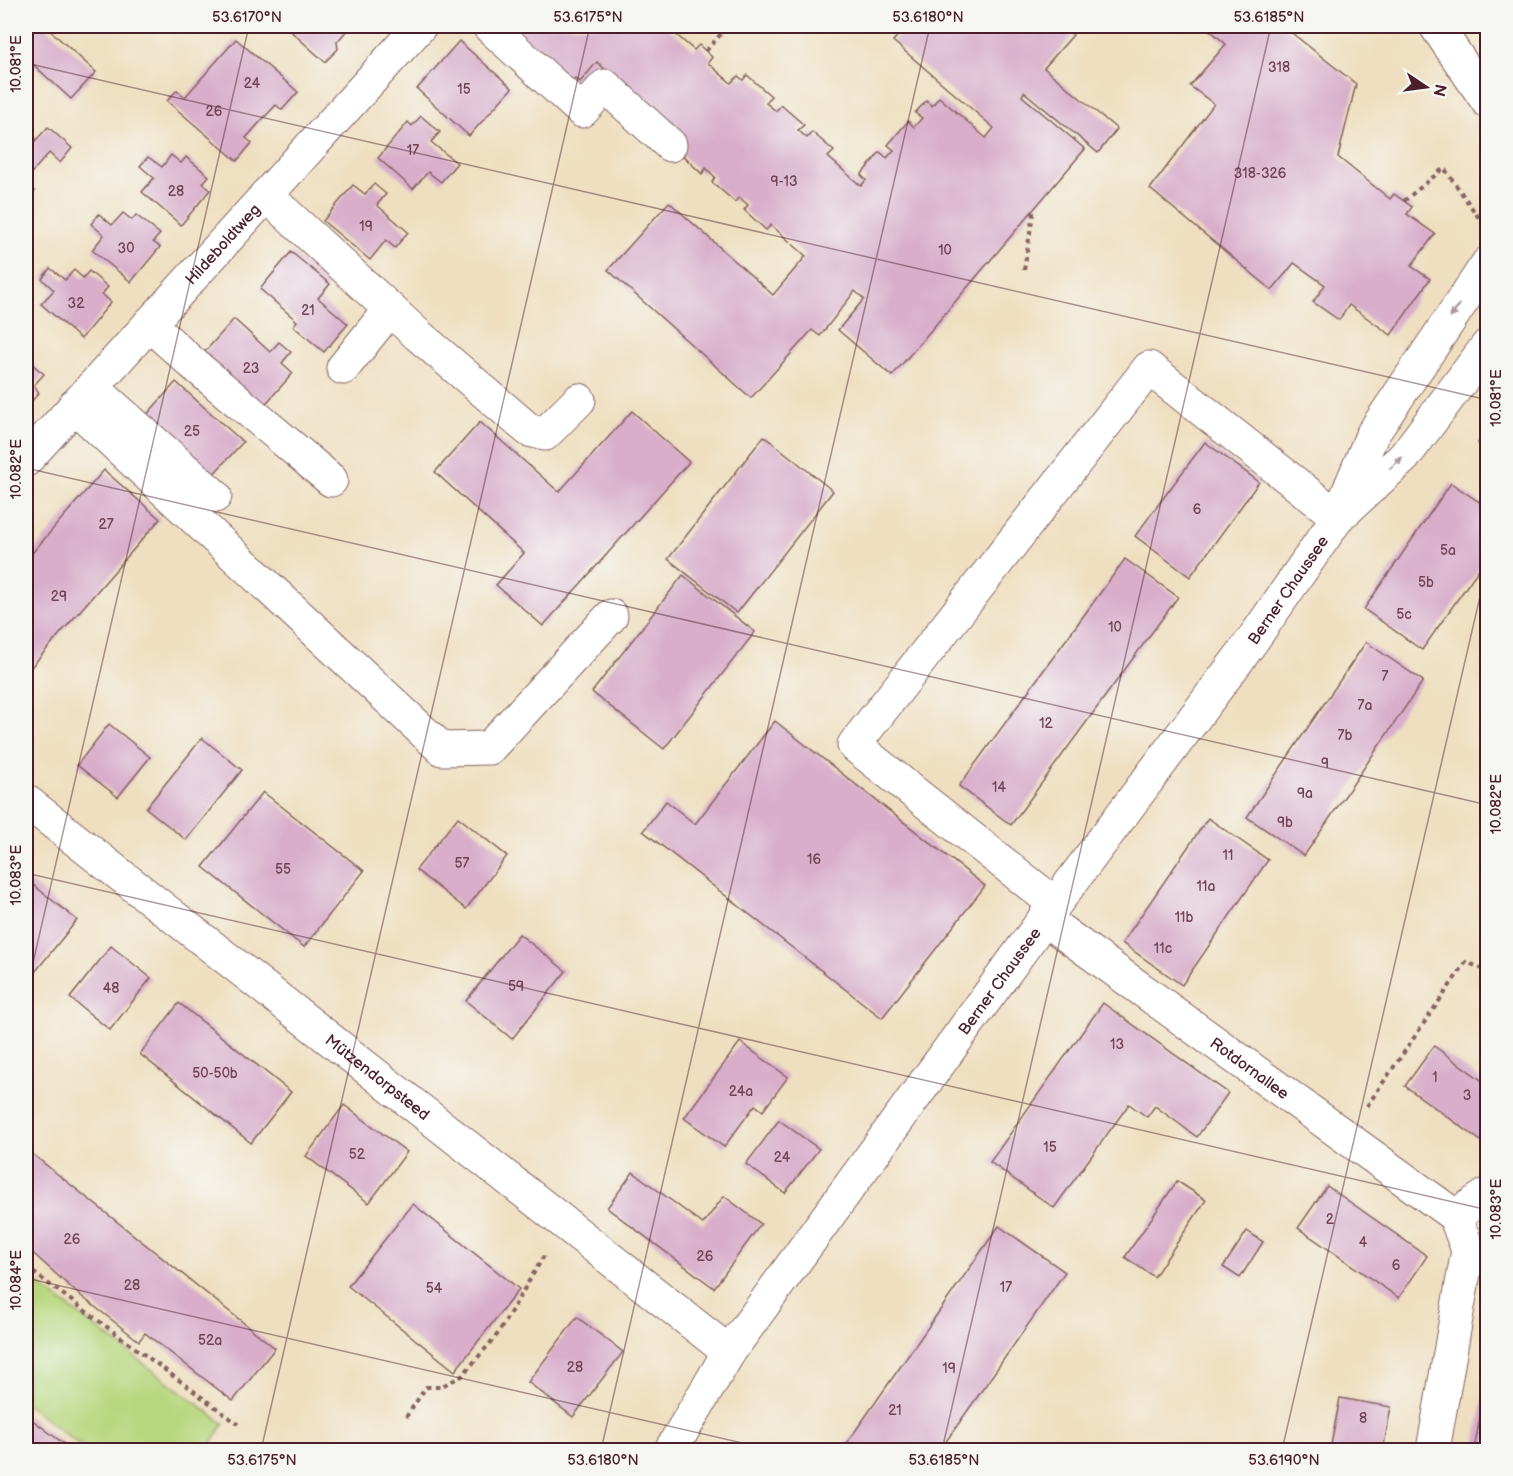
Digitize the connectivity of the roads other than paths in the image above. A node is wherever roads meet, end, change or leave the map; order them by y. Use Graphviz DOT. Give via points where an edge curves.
graph roads {
  1 [pos="420,26"];
  2 [pos="489,26"];
  3 [pos="1436,26"];
  4 [pos="1488,102"];
  5 [pos="670,145"];
  6 [pos="266,195"];
  7 [pos="1488,263"];
  8 [pos="390,309"];
  9 [pos="149,324"];
  10 [pos="1488,345"];
  11 [pos="343,368"];
  12 [pos="83,397"];
  13 [pos="579,400"];
  14 [pos="26,460"];
  15 [pos="331,480"];
  16 [pos="214,496"];
  17 [pos="1338,517"];
  18 [pos="611,616"];
  19 [pos="26,801"];
  20 [pos="1050,911"];
  21 [pos="1488,1194"];
  22 [pos="1455,1216"];
  23 [pos="729,1352"];
  24 [pos="671,1450"];
  25 [pos="1433,1450"];
  1 -- 6 [label="street, Hildeboldtweg"];
  2 -- 5 [label="street" via="582,111 605,86"];
  3 -- 4 [label="street"];
  6 -- 8 [label="street"];
  6 -- 9 [label="street, Hildeboldtweg"];
  7 -- 17 [label="street, Berner Chaussee, one-way" via="1372,435"];
  8 -- 11 [label="street"];
  8 -- 13 [label="street" via="529,430 545,434"];
  9 -- 12 [label="street, Hildeboldtweg"];
  9 -- 15 [label="street"];
  17 -- 10 [label="street, Berner Chaussee, one-way" via="1404,457"];
  12 -- 14 [label="street, Hildeboldtweg"];
  12 -- 16 [label="street"];
  12 -- 18 [label="street" via="442,749 489,748"];
  17 -- 20 [label="street, Berner Chaussee" via="1252,641"];
  17 -- 20 [label="street, Rotdornallee" via="1149,368 854,745"];
  19 -- 23 [label="street, Mützendorpsteed"];
  20 -- 22 [label="street, Rotdornallee"];
  20 -- 23 [label="street, Berner Chaussee"];
  21 -- 22 [label="street"];
  22 -- 25 [label="street" via="1468,1250"];
  23 -- 24 [label="street, Berner Chaussee"];
}
